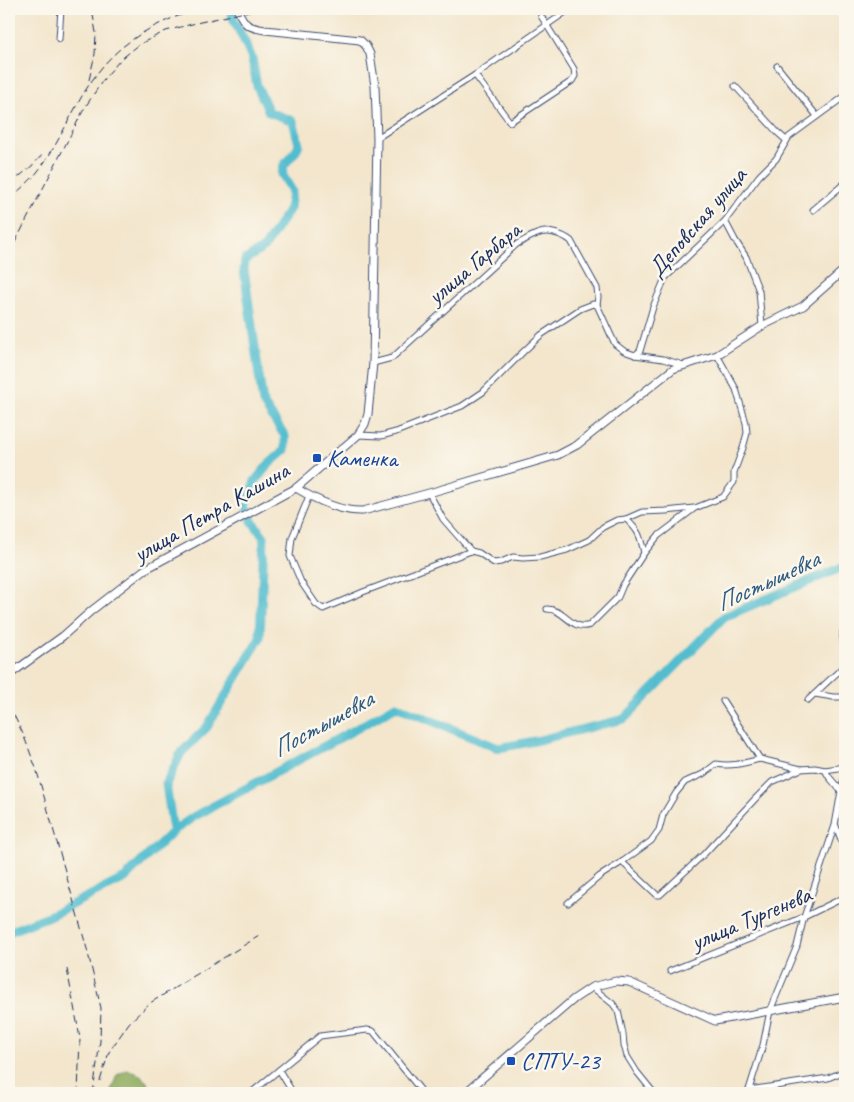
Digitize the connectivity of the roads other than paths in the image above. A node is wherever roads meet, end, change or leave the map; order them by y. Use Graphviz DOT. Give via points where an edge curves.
graph roads {
  1 [pos="61,9"];
  2 [pos="237,9"];
  3 [pos="570,9"];
  4 [pos="541,16"];
  5 [pos="546,26"];
  6 [pos="59,39"];
  7 [pos="777,66"];
  8 [pos="475,74"];
  9 [pos="735,86"];
  10 [pos="845,96"];
  11 [pos="817,116"];
  12 [pos="377,138"];
  13 [pos="786,140"];
  14 [pos="845,183"];
  15 [pos="813,210"];
  16 [pos="725,221"];
  17 [pos="845,269"];
  18 [pos="598,305"];
  19 [pos="762,326"];
  20 [pos="635,355"];
  21 [pos="717,355"];
  22 [pos="373,363"];
  23 [pos="685,366"];
  24 [pos="358,435"];
  25 [pos="296,488"];
  26 [pos="429,494"];
  27 [pos="309,496"];
  28 [pos="695,508"];
  29 [pos="626,518"];
  30 [pos="472,551"];
  31 [pos="644,553"];
  32 [pos="547,609"];
  33 [pos="844,627"];
  34 [pos="844,638"];
  35 [pos="845,652"];
  36 [pos="845,664"];
  37 [pos="9,675"];
  38 [pos="815,694"];
  39 [pos="845,697"];
  40 [pos="808,700"];
  41 [pos="723,701"];
  42 [pos="760,759"];
  43 [pos="845,767"];
  44 [pos="801,769"];
  45 [pos="825,770"];
  46 [pos="845,774"];
  47 [pos="841,791"];
  48 [pos="836,825"];
  49 [pos="845,851"];
  50 [pos="622,862"];
  51 [pos="845,897"];
  52 [pos="568,903"];
  53 [pos="804,917"];
  54 [pos="670,972"];
  55 [pos="592,987"];
  56 [pos="845,997"];
  57 [pos="770,1011"];
  58 [pos="845,1066"];
  59 [pos="279,1070"];
  60 [pos="749,1091"];
  61 [pos="251,1093"];
  62 [pos="293,1093"];
  63 [pos="423,1093"];
  64 [pos="465,1093"];
  65 [pos="654,1093"];
  1 -- 6 [label="street"];
  2 -- 12 [label="street, улица Петра Кашина" via="243,21 252,28 360,40 370,54 376,86"];
  3 -- 5 [label="street"];
  4 -- 5 [label="street"];
  5 -- 8 [label="street"];
  5 -- 8 [label="street" via="574,69 572,81 510,122"];
  7 -- 11 [label="street"];
  8 -- 12 [label="street"];
  9 -- 13 [label="street"];
  10 -- 11 [label="street, Деповская улица"];
  11 -- 13 [label="street, Деповская улица"];
  12 -- 22 [label="street, улица Петра Кашина"];
  13 -- 16 [label="street, Деповская улица" via="776,159"];
  14 -- 15 [label="street"];
  16 -- 19 [label="street" via="746,257 759,291"];
  16 -- 20 [label="street, Деповская улица" via="665,278 640,351"];
  17 -- 19 [label="street" via="803,306"];
  18 -- 20 [label="street" via="615,344"];
  18 -- 22 [label="street, улица Гарбара" via="597,288 571,241 565,236 541,232 517,244 392,358"];
  18 -- 24 [label="street" via="580,308 541,336 483,392 462,406 396,432 380,436"];
  19 -- 21 [label="street"];
  20 -- 23 [label="street"];
  21 -- 23 [label="street"];
  21 -- 28 [label="street" via="736,389 746,433 734,482 723,497"];
  22 -- 24 [label="street, улица Петра Кашина" via="368,414"];
  23 -- 26 [label="street" via="674,369 577,445 558,455"];
  24 -- 25 [label="street, улица Петра Кашина"];
  25 -- 27 [label="street"];
  25 -- 37 [label="street, улица Петра Кашина" via="144,570"];
  26 -- 27 [label="street" via="363,511 330,505"];
  26 -- 30 [label="street" via="443,519"];
  27 -- 30 [label="street" via="292,538 290,556 301,582 322,609"];
  28 -- 29 [label="street" via="642,512"];
  28 -- 31 [label="street" via="658,536"];
  29 -- 30 [label="street" via="603,527 589,540 567,550 540,556 513,557 494,563"];
  29 -- 31 [label="street" via="636,528"];
  31 -- 32 [label="street" via="618,597 590,625 576,626 560,612"];
  33 -- 34 [label="street"];
  34 -- 35 [label="street"];
  36 -- 38 [label="street"];
  38 -- 39 [label="street"];
  38 -- 40 [label="street"];
  41 -- 42 [label="street"];
  42 -- 44 [label="street"];
  42 -- 50 [label="street" via="738,765 716,764 685,782 663,815 659,830 651,841"];
  43 -- 45 [label="street"];
  44 -- 45 [label="street"];
  44 -- 50 [label="street" via="772,782 660,895 656,895"];
  45 -- 47 [label="street"];
  46 -- 47 [label="street"];
  47 -- 48 [label="street"];
  48 -- 49 [label="street"];
  48 -- 53 [label="street"];
  50 -- 52 [label="street"];
  51 -- 53 [label="street, улица Тургенева"];
  53 -- 54 [label="street, улица Тургенева"];
  53 -- 57 [label="street" via="797,946"];
  55 -- 57 [label="street" via="616,981 630,982 715,1021"];
  55 -- 64 [label="street"];
  55 -- 65 [label="street" via="618,1011 627,1056"];
  56 -- 57 [label="street"];
  57 -- 60 [label="street"];
  58 -- 60 [label="street" via="828,1078"];
  59 -- 61 [label="street"];
  59 -- 62 [label="street"];
  59 -- 63 [label="street" via="320,1036 373,1030"];
}
